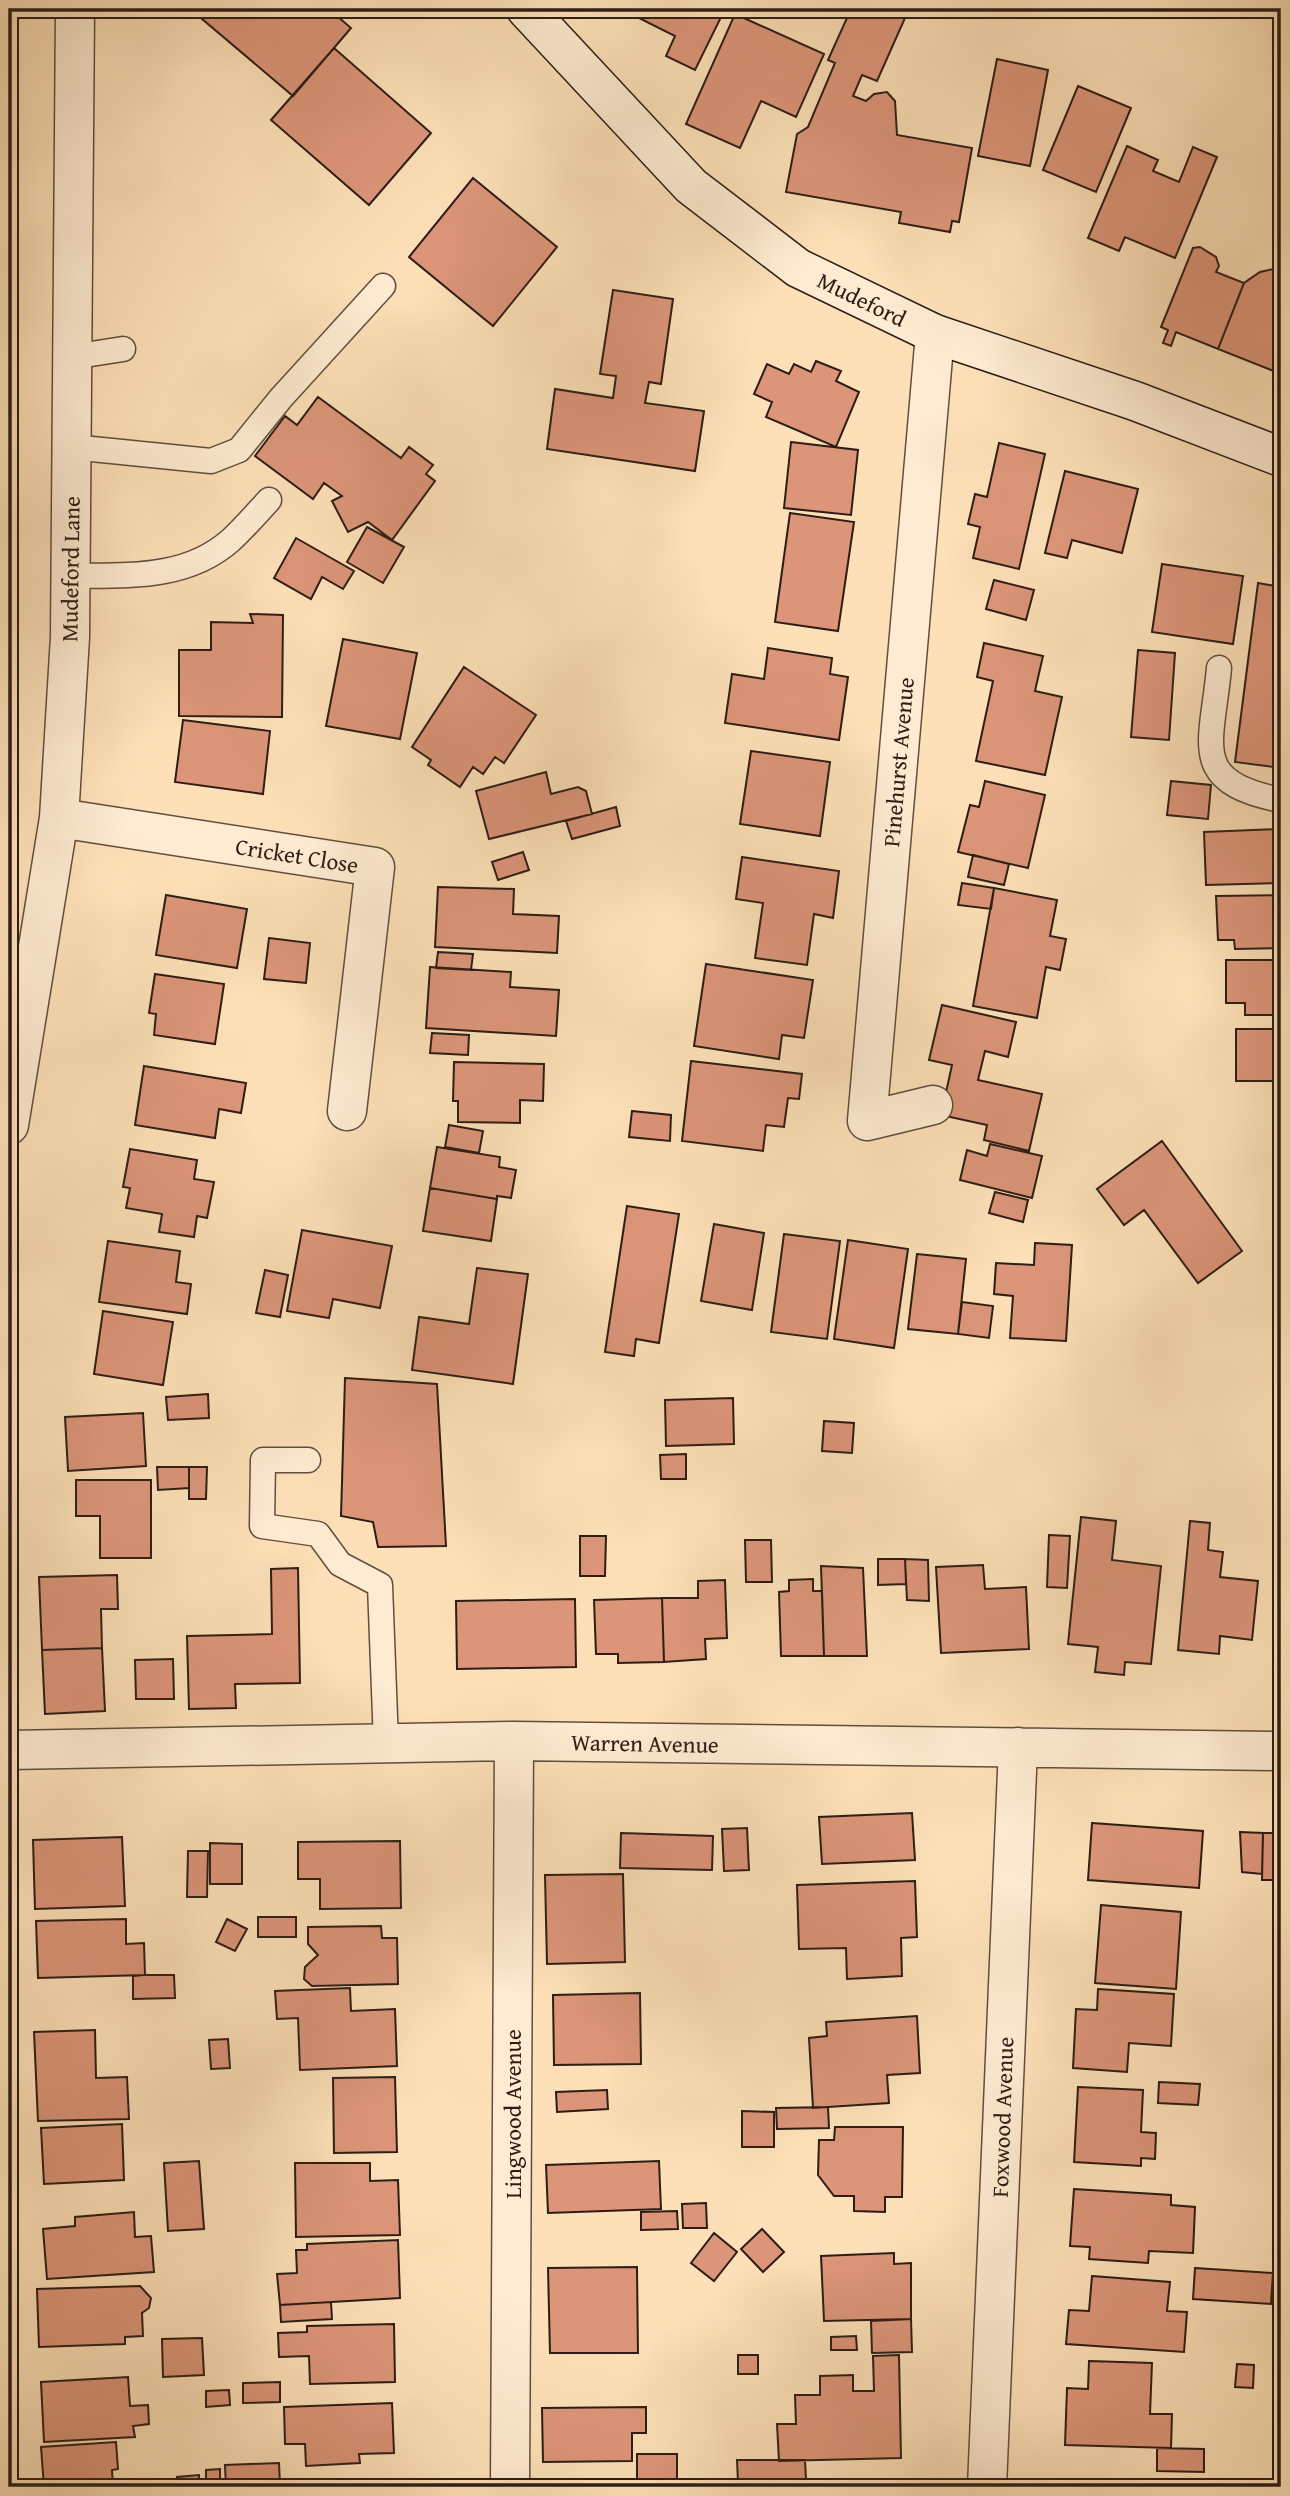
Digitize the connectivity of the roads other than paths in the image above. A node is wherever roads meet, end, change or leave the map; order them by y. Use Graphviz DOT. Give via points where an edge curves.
graph roads {
  1 [pos="75,9"];
  2 [pos="526,9"];
  3 [pos="383,286"];
  4 [pos="935,334"];
  5 [pos="123,349"];
  6 [pos="72,357"];
  7 [pos="72,447"];
  8 [pos="1281,457"];
  9 [pos="269,500"];
  10 [pos="71,576"];
  11 [pos="1219,668"];
  12 [pos="1281,800"];
  13 [pos="58,818"];
  14 [pos="933,1105"];
  15 [pos="347,1111"];
  16 [pos="9,1125"];
  17 [pos="309,1460"];
  18 [pos="514,1741"];
  19 [pos="386,1744"];
  20 [pos="1018,1747"];
  21 [pos="9,1750"];
  22 [pos="1281,1751"];
  23 [pos="510,2487"];
  24 [pos="987,2487"];
  1 -- 6 [label="street, Mudeford Lane"];
  2 -- 4 [label="street, Mudeford" via="691,186 798,268"];
  3 -- 7 [label="lane" via="239,450 224,458 211,461"];
  4 -- 8 [label="street, Mudeford" via="1135,401"];
  4 -- 14 [label="street, Pinehurst Avenue" via="867,1121"];
  5 -- 6 [label="lane"];
  6 -- 7 [label="street, Mudeford Lane"];
  7 -- 10 [label="street, Mudeford Lane"];
  9 -- 10 [label="lane" via="230,541 186,566 163,573"];
  10 -- 13 [label="street, Mudeford Lane"];
  11 -- 12 [label="lane" via="1211,758 1220,776 1247,793"];
  13 -- 15 [label="street, Cricket Close" via="375,867"];
  13 -- 16 [label="street, Mudeford Lane"];
  17 -- 19 [label="lane" via="263,1460 262,1526 318,1534 340,1564 380,1585"];
  18 -- 19 [label="street, Warren Avenue"];
  18 -- 20 [label="street, Warren Avenue"];
  18 -- 23 [label="street, Lingwood Avenue"];
  19 -- 21 [label="street, Warren Avenue"];
  20 -- 22 [label="street, Warren Avenue"];
  20 -- 24 [label="street, Foxwood Avenue"];
}
